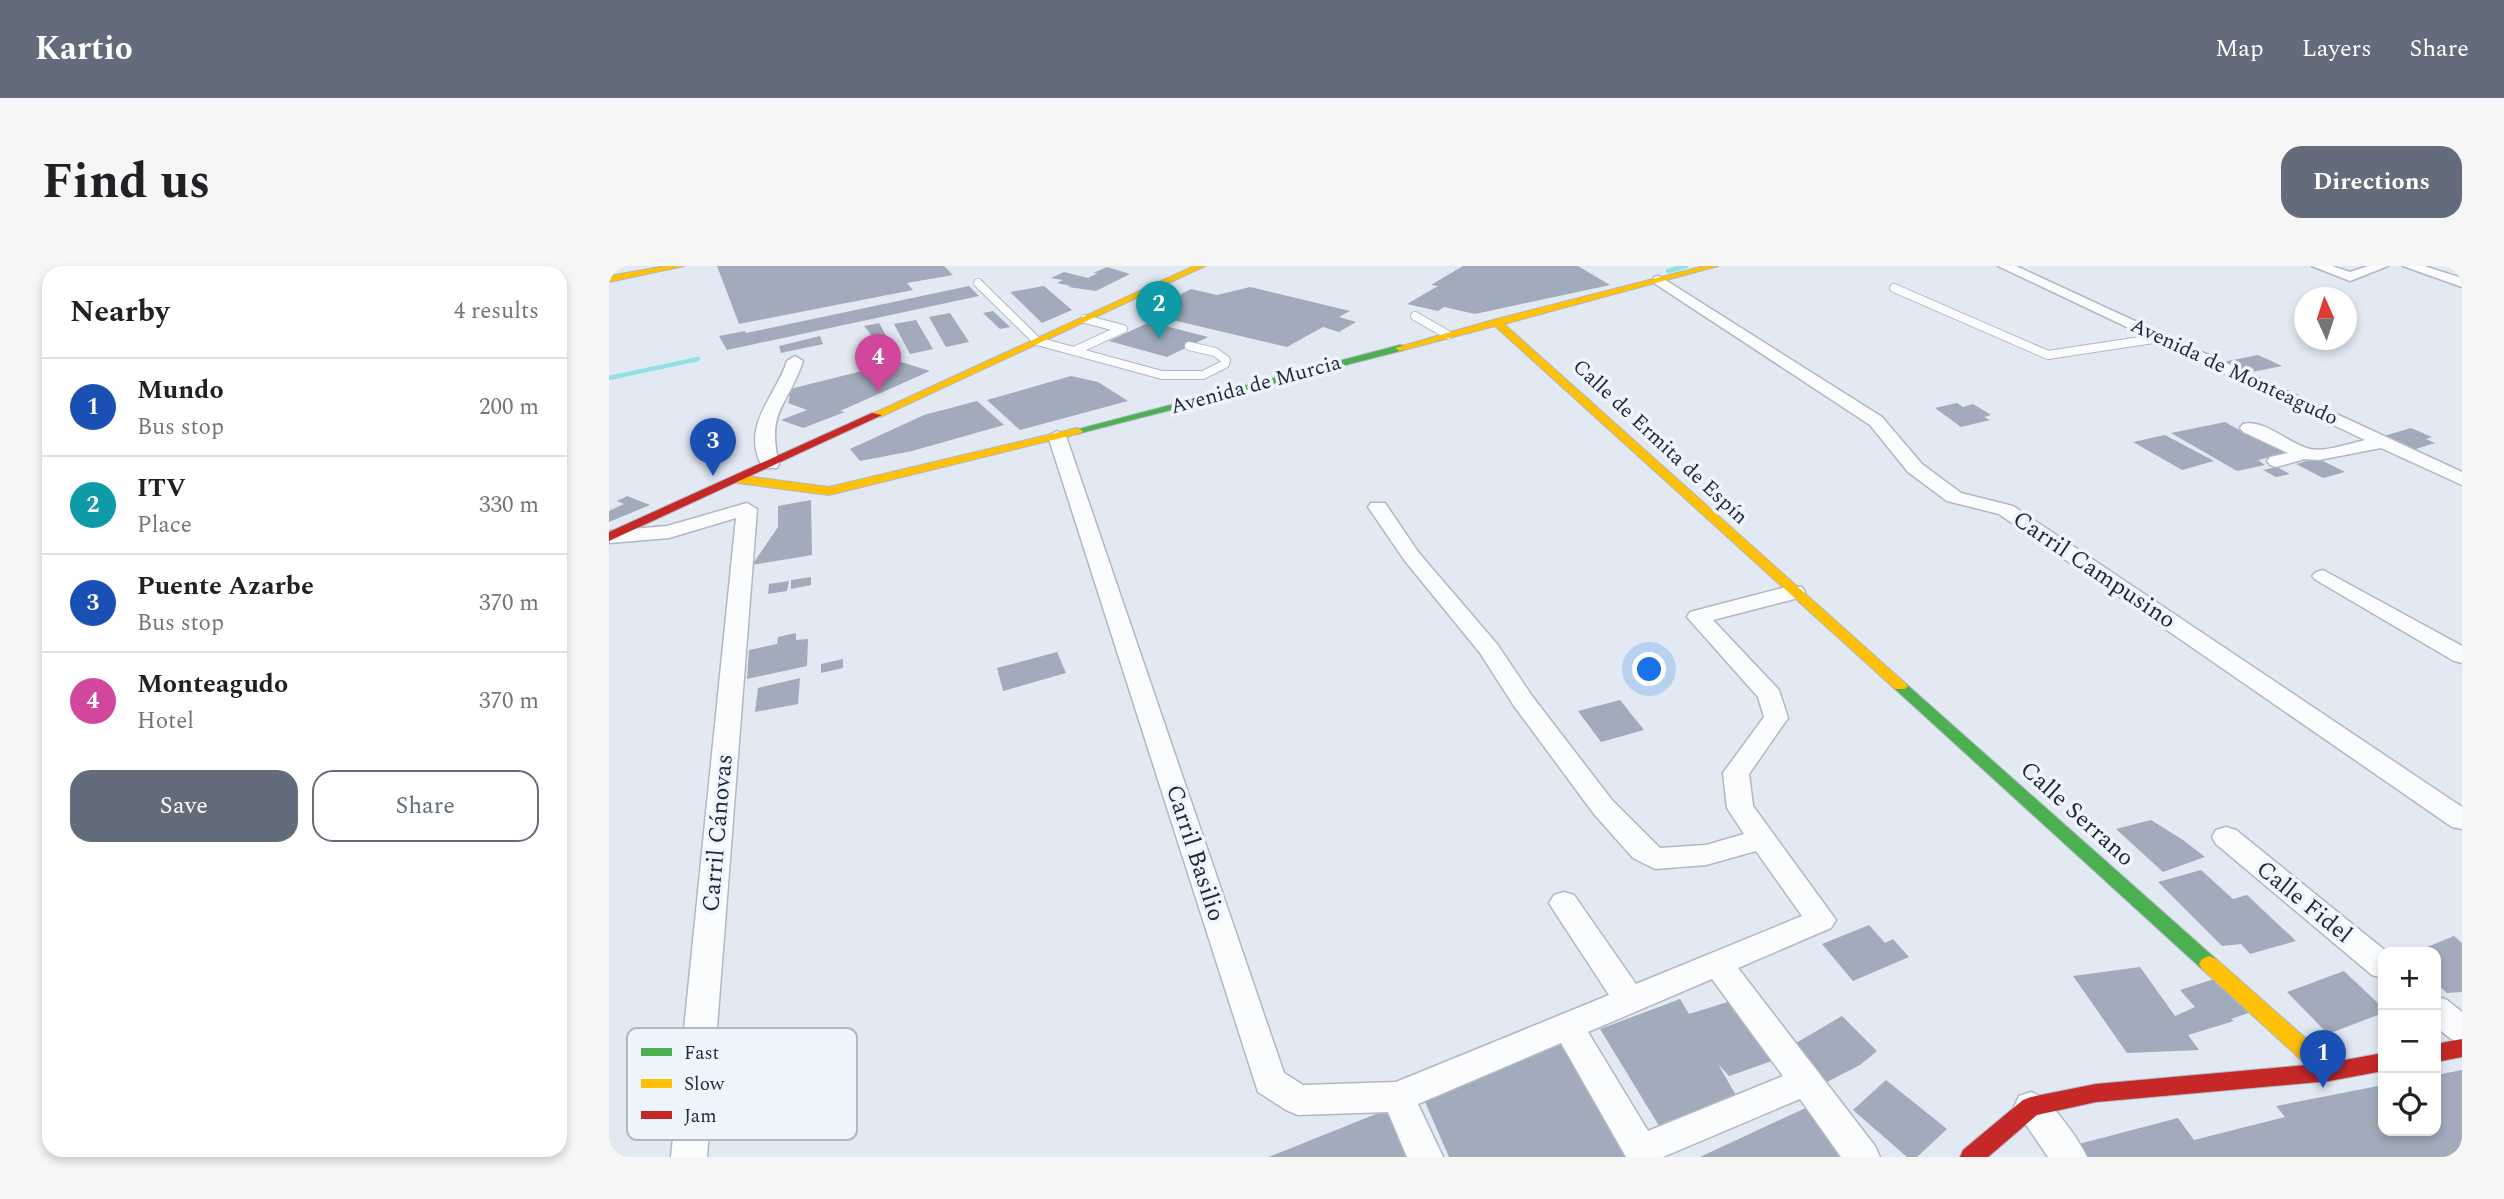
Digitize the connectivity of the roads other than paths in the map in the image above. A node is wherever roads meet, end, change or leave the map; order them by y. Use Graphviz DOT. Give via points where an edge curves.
graph roads {
  1 [pos="680,266"];
  2 [pos="1201,266"];
  3 [pos="1714,266"];
  4 [pos="2005,266"];
  5 [pos="2319,266"];
  6 [pos="2381,266"];
  7 [pos="2410,266"];
  8 [pos="629,271"];
  9 [pos="609,279"];
  10 [pos="1659,280"];
  11 [pos="978,283"];
  12 [pos="2462,283"];
  13 [pos="1894,288"];
  14 [pos="1415,316"];
  15 [pos="1085,319"];
  16 [pos="1496,322"];
  17 [pos="1448,335"];
  18 [pos="2160,338"];
  19 [pos="1037,341"];
  20 [pos="1189,346"];
  21 [pos="1074,351"];
  22 [pos="795,361"];
  23 [pos="2249,428"];
  24 [pos="1057,436"];
  25 [pos="2383,442"];
  26 [pos="2305,454"];
  27 [pos="778,460"];
  28 [pos="2276,461"];
  29 [pos="738,479"];
  30 [pos="2462,479"];
  31 [pos="795,489"];
  32 [pos="1378,507"];
  33 [pos="613,533"];
  34 [pos="2323,576"];
  35 [pos="1794,592"];
  36 [pos="2462,656"];
  37 [pos="2462,820"];
  38 [pos="2226,837"];
  39 [pos="1762,839"];
  40 [pos="1564,903"];
  41 [pos="2378,962"];
  42 [pos="1717,963"];
  43 [pos="1629,999"];
  44 [pos="2437,1010"];
  45 [pos="1567,1025"];
  46 [pos="701,1028"];
  47 [pos="2462,1030"];
  48 [pos="2462,1048"];
  49 [pos="2441,1052"];
  50 [pos="2378,1063"];
  51 [pos="2329,1072"];
  52 [pos="1806,1081"];
  53 [pos="1398,1097"];
  54 [pos="2031,1107"];
  55 [pos="1425,1157"];
  56 [pos="1862,1157"];
  57 [pos="1971,1157"];
  58 [pos="2069,1157"];
  1 -- 8 [label="street"];
  2 -- 15 [label="street"];
  3 -- 10 [label="street, Avenida de Murcia"];
  4 -- 18 [label="street, Avenida de Monteagudo"];
  5 -- 6 [label="street" via="2350,277"];
  7 -- 12 [label="street"];
  8 -- 9 [label="street"];
  10 -- 16 [label="street, Avenida de Murcia"];
  10 -- 37 [label="street, Carril Campusino" via="1876,421 1915,468 1954,496 2006,510"];
  11 -- 19 [label="lane"];
  13 -- 18 [label="lane" via="2048,355"];
  14 -- 17 [label="lane"];
  15 -- 19 [label="street"];
  15 -- 21 [label="lane" via="1126,330"];
  16 -- 17 [label="street, Avenida de Murcia"];
  16 -- 35 [label="street, Calle de Ermita de Espín"];
  17 -- 24 [label="street, Avenida de Murcia"];
  18 -- 25 [label="street, Avenida de Monteagudo"];
  19 -- 21 [label="lane"];
  19 -- 27 [label="street"];
  20 -- 21 [label="lane" via="1221,354 1225,364 1209,374 1179,377"];
  22 -- 27 [label="street" via="764,428"];
  23 -- 26 [label="street"];
  24 -- 31 [label="street, Avenida de Murcia" via="829,491"];
  24 -- 53 [label="street, Carril Basilio" via="1270,1082 1298,1100"];
  25 -- 26 [label="street"];
  25 -- 30 [label="street, Avenida de Monteagudo"];
  26 -- 28 [label="street"];
  27 -- 29 [label="street"];
  27 -- 31 [label="street"];
  29 -- 31 [label="street, Avenida de Murcia"];
  29 -- 33 [label="street"];
  32 -- 39 [label="street" via="1412,557 1489,649 1603,807 1643,851 1655,859 1706,855"];
  33 -- 46 [label="street, Carril Cánovas" via="669,532 747,509"];
  34 -- 36 [label="street"];
  35 -- 39 [label="street" via="1698,617 1770,695 1776,718 1736,773 1740,808"];
  35 -- 51 [label="street, Calle Serrano"];
  38 -- 41 [label="street, Calle Fidel"];
  39 -- 42 [label="street" via="1821,920"];
  40 -- 43 [label="street"];
  42 -- 43 [label="street"];
  42 -- 52 [label="street"];
  43 -- 45 [label="street"];
  44 -- 47 [label="street"];
  45 -- 52 [label="street" via="1641,1150"];
  45 -- 53 [label="street"];
  48 -- 49 [label="street"];
  50 -- 51 [label="street"];
  51 -- 54 [label="street" via="2096,1093"];
  52 -- 56 [label="street"];
  53 -- 55 [label="street"];
  54 -- 57 [label="street"];
  54 -- 58 [label="street"];
}
